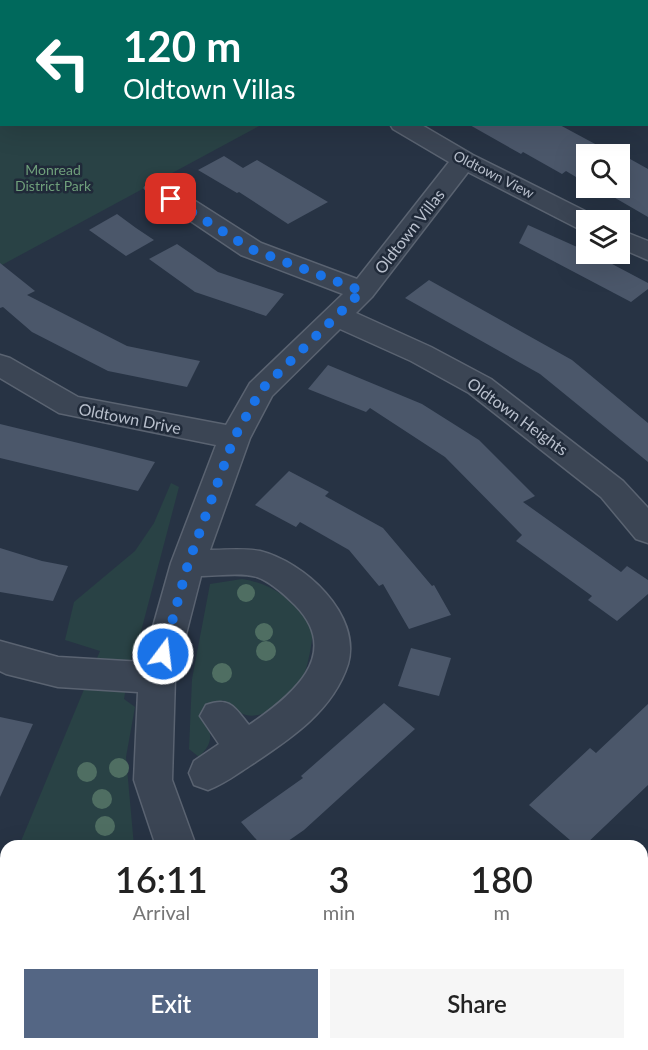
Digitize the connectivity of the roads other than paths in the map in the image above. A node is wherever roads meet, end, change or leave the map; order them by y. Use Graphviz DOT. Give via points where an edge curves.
graph roads {
  1 [pos="405,126"];
  2 [pos="464,160"];
  3 [pos="158,188"];
  4 [pos="576,217"];
  5 [pos="630,243"];
  6 [pos="648,252"];
  7 [pos="362,291"];
  8 [pos="335,315"];
  9 [pos="0,365"];
  10 [pos="234,438"];
  11 [pos="648,530"];
  12 [pos="188,564"];
  13 [pos="0,656"];
  14 [pos="157,677"];
  15 [pos="219,716"];
  16 [pos="244,747"];
  17 [pos="208,773"];
  18 [pos="174,840"];
  1 -- 2 [label="street, Oldtown View"];
  2 -- 4 [label="street, Oldtown View"];
  2 -- 7 [label="street, Oldtown Villas"];
  3 -- 7 [label="street" via="251,249"];
  5 -- 6 [label="street"];
  7 -- 8 [label="street, Oldtown Villas"];
  8 -- 10 [label="street, Oldtown Villas" via="261,390"];
  8 -- 11 [label="street, Oldtown Heights" via="480,386 603,482"];
  9 -- 10 [label="street, Oldtown Drive" via="70,406"];
  10 -- 12 [label="street, Oldtown Villas"];
  12 -- 14 [label="street, Oldtown Villas"];
  12 -- 16 [label="street" via="259,564 302,589 323,612 330,632 332,654 327,676 314,694 280,724"];
  13 -- 14 [label="street" via="21,665 75,677"];
  14 -- 18 [label="street, Oldtown Villas" via="153,780"];
  15 -- 16 [label="street"];
  16 -- 17 [label="street"];
}
